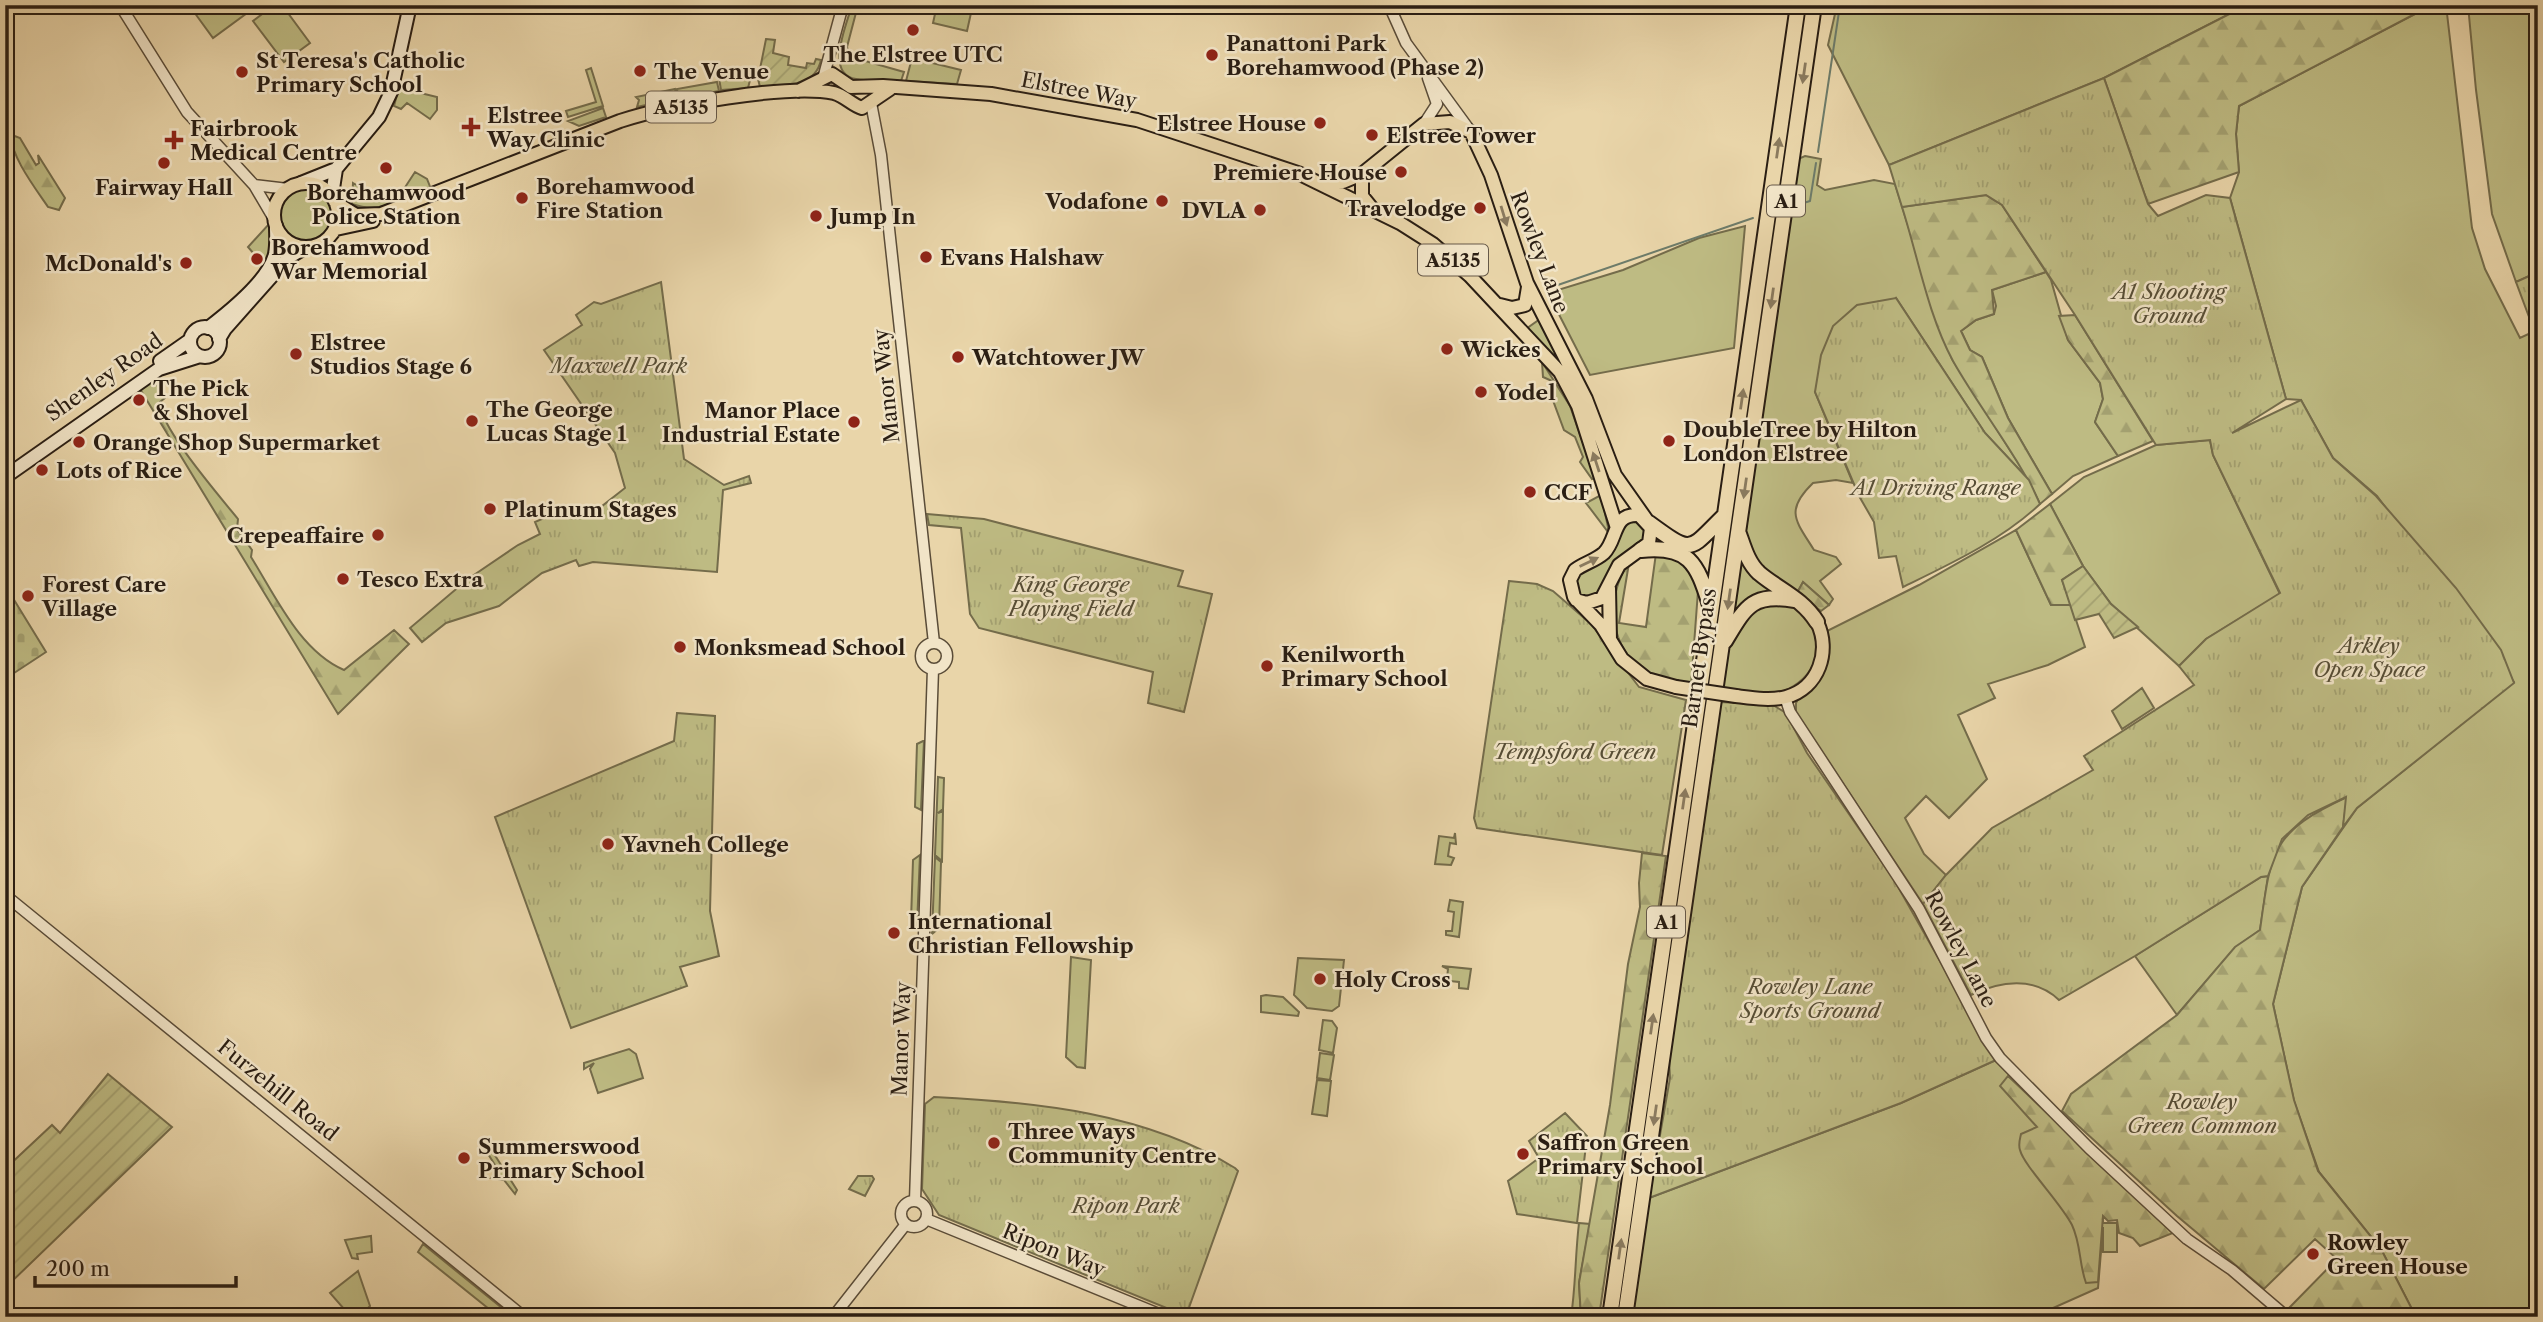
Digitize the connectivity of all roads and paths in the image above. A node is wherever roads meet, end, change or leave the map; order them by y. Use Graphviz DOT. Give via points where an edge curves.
graph roads {
  1 [pos="120,5"];
  2 [pos="411,5"];
  3 [pos="843,5"];
  4 [pos="1389,5"];
  5 [pos="1798,5"];
  6 [pos="1814,5"];
  7 [pos="1428,77"];
  8 [pos="830,83"];
  9 [pos="863,98"];
  10 [pos="1424,124"];
  11 [pos="1471,132"];
  12 [pos="336,169"];
  13 [pos="1362,174"];
  14 [pos="487,175"];
  15 [pos="301,183"];
  16 [pos="1323,183"];
  17 [pos="254,185"];
  18 [pos="288,189"];
  19 [pos="334,198"];
  20 [pos="1377,211"];
  21 [pos="275,222"];
  22 [pos="336,229"];
  23 [pos="306,247"];
  24 [pos="1527,283"];
  25 [pos="1498,304"];
  26 [pos="208,328"];
  27 [pos="219,339"];
  28 [pos="190,340"];
  29 [pos="200,356"];
  30 [pos="5,470"];
  31 [pos="5,477"];
  32 [pos="1725,515"];
  33 [pos="1647,521"];
  34 [pos="1616,525"];
  35 [pos="1738,531"];
  36 [pos="1641,550"];
  37 [pos="1609,586"];
  38 [pos="1577,600"];
  39 [pos="1797,600"];
  40 [pos="1711,610"];
  41 [pos="1817,622"];
  42 [pos="1610,640"];
  43 [pos="934,643"];
  44 [pos="1722,646"];
  45 [pos="933,669"];
  46 [pos="1786,697"];
  47 [pos="5,895"];
  48 [pos="915,1201"];
  49 [pos="926,1219"];
  50 [pos="906,1224"];
  51 [pos="524,1317"];
  52 [pos="833,1317"];
  53 [pos="1167,1317"];
  54 [pos="1610,1317"];
  55 [pos="1625,1317"];
  56 [pos="2287,1317"];
  1 -- 17 [label="street" via="187,111"];
  2 -- 12 [label="main road" via="386,105"];
  3 -- 8 [label="street" via="831,52"];
  4 -- 7 [label="street, Rowley Lane"];
  32 -- 5 [label="highway, Barnet Bypass / A1, one-way"];
  6 -- 35 [label="highway, Barnet Bypass / A1, one-way"];
  7 -- 10 [label="street" via="1437,104"];
  7 -- 11 [label="street, Rowley Lane"];
  8 -- 9 [label="main road, Elstree Way / A5135"];
  8 -- 14 [label="main road, A5135" via="634,116"];
  9 -- 16 [label="main road, Elstree Way / A5135" via="890,88 991,94 1075,106 1147,122"];
  9 -- 43 [label="street, Manor Way" via="881,155"];
  10 -- 11 [label="main road" via="1450,122"];
  10 -- 13 [label="main road"];
  11 -- 24 [label="main road, Rowley Lane / A5135, one-way" via="1491,175"];
  12 -- 15 [label="main road"];
  12 -- 19 [label="main road"];
  13 -- 16 [label="main road" via="1343,182"];
  13 -- 20 [label="main road" via="1362,196"];
  14 -- 19 [label="main road, A5135" via="381,214 356,215"];
  14 -- 22 [label="main road, A5135" via="383,219"];
  15 -- 18 [label="main road"];
  15 -- 19 [label="main road" via="318,185"];
  16 -- 20 [label="main road, A5135"];
  17 -- 18 [label="street"];
  17 -- 21 [label="street"];
  18 -- 21 [label="main road" via="278,198"];
  19 -- 22 [label="main road"];
  20 -- 25 [label="main road, Rowley Lane / A5135" via="1440,249"];
  21 -- 23 [label="main road" via="290,243"];
  21 -- 26 [label="main road" via="270,267"];
  22 -- 23 [label="main road" via="321,243"];
  23 -- 27 [label="main road" via="288,258"];
  24 -- 25 [label="main road, A5135" via="1525,305"];
  24 -- 33 [label="main road, Rowley Lane / A5135" via="1586,399 1615,475"];
  34 -- 25 [label="main road, Rowley Lane / A5135, one-way" via="1569,386"];
  26 -- 27 [label="main road"];
  26 -- 28 [label="main road" via="195,331"];
  27 -- 29 [label="main road" via="213,355"];
  28 -- 29 [label="main road" via="192,350"];
  28 -- 30 [label="main road, Shenley Road"];
  29 -- 31 [label="main road, Shenley Road" via="159,369"];
  32 -- 33 [label="highway" via="1708,535 1690,544 1670,540"];
  32 -- 40 [label="highway, Barnet Bypass / A1"];
  33 -- 34 [label="main road" via="1632,514"];
  33 -- 36 [label="main road" via="1651,539"];
  38 -- 34 [label="main road, one-way" via="1571,590 1572,575 1603,554"];
  35 -- 39 [label="highway" via="1758,571"];
  35 -- 44 [label="highway, Barnet Bypass / A1, one-way"];
  36 -- 37 [label="main road" via="1619,565"];
  36 -- 40 [label="highway" via="1670,550 1685,556 1700,574"];
  37 -- 38 [label="main road" via="1595,603"];
  37 -- 42 [label="main road"];
  38 -- 42 [label="main road"];
  39 -- 41 [label="highway"];
  39 -- 44 [label="highway" via="1773,596 1757,600 1739,617"];
  54 -- 40 [label="highway, Barnet Bypass / A1, one-way"];
  41 -- 46 [label="main road" via="1824,645 1818,670 1805,687"];
  42 -- 46 [label="main road, bridge" via="1632,669 1647,679 1736,696"];
  43 -- 45 [label="street" via="921,655 923,663"];
  43 -- 45 [label="street" via="942,645 947,657"];
  44 -- 55 [label="highway, Barnet Bypass / A1, one-way"];
  45 -- 48 [label="street, Manor Way"];
  46 -- 56 [label="street, Rowley Lane" via="1790,712 1919,909 2000,1058 2187,1238"];
  47 -- 51 [label="street, Furzehill Road"];
  48 -- 49 [label="street" via="925,1207"];
  48 -- 50 [label="street" via="902,1209"];
  49 -- 50 [label="street" via="917,1227"];
  49 -- 53 [label="street, Ripon Way"];
  50 -- 52 [label="street"];
}
